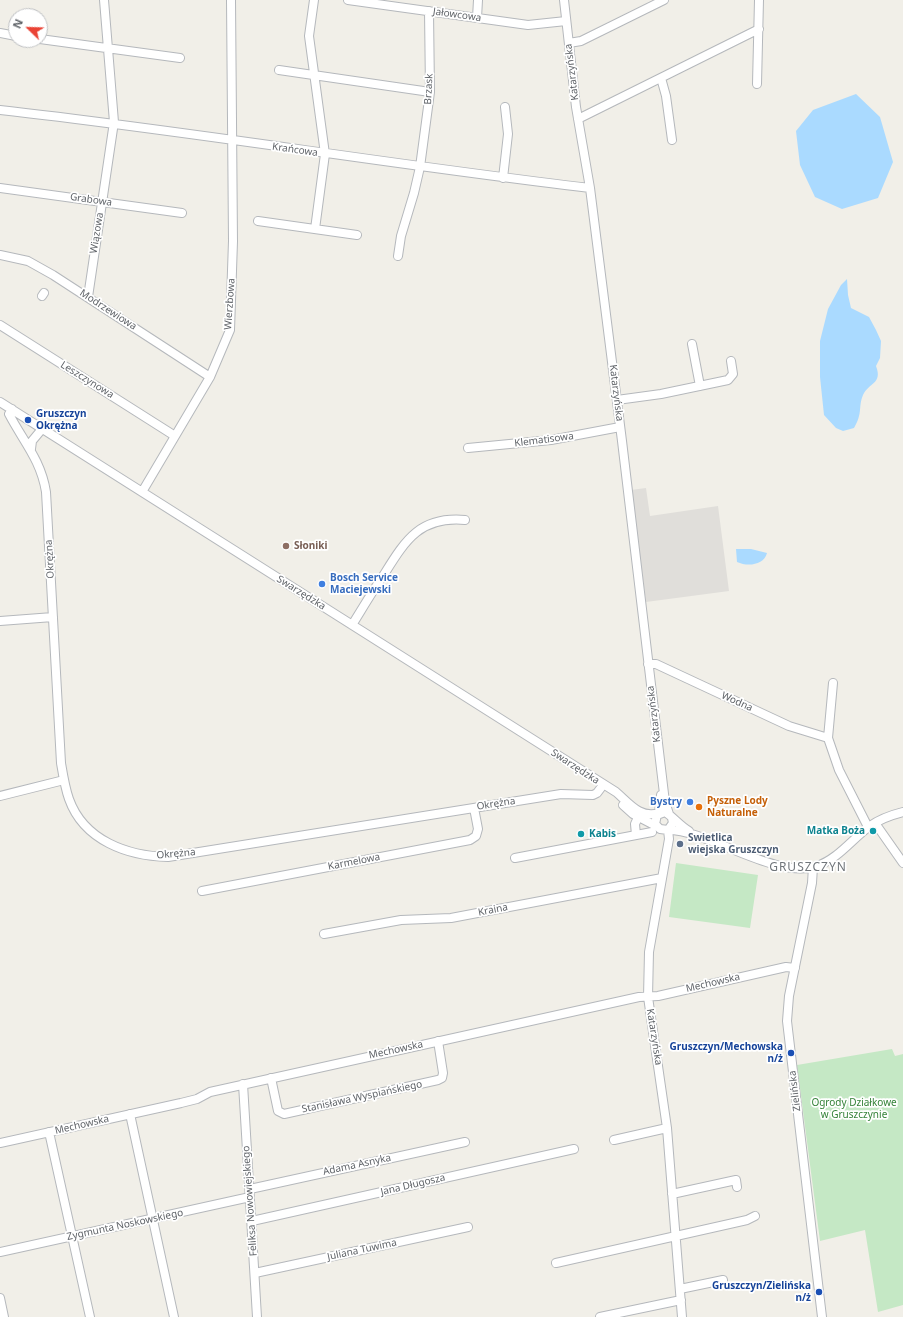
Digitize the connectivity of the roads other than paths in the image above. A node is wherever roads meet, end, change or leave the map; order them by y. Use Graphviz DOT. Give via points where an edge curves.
graph roads {
  1 [pos="104,0"];
  2 [pos="231,0"];
  3 [pos="314,0"];
  4 [pos="348,0"];
  5 [pos="478,0"];
  6 [pos="564,0"];
  7 [pos="664,0"];
  8 [pos="759,0"];
  9 [pos="408,4"];
  10 [pos="429,11"];
  11 [pos="477,18"];
  12 [pos="566,21"];
  13 [pos="759,29"];
  14 [pos="48,40"];
  15 [pos="569,43"];
  16 [pos="106,49"];
  17 [pos="180,58"];
  18 [pos="279,70"];
  19 [pos="316,76"];
  20 [pos="661,78"];
  21 [pos="757,84"];
  22 [pos="430,92"];
  23 [pos="505,107"];
  24 [pos="0,110"];
  25 [pos="578,119"];
  26 [pos="114,122"];
  27 [pos="672,140"];
  28 [pos="232,141"];
  29 [pos="325,154"];
  30 [pos="420,167"];
  31 [pos="503,178"];
  32 [pos="0,188"];
  33 [pos="590,188"];
  34 [pos="102,202"];
  35 [pos="182,213"];
  36 [pos="258,221"];
  37 [pos="315,229"];
  38 [pos="357,235"];
  39 [pos="0,254"];
  40 [pos="398,256"];
  41 [pos="88,297"];
  42 [pos="0,325"];
  43 [pos="692,344"];
  44 [pos="731,361"];
  45 [pos="210,377"];
  46 [pos="700,386"];
  47 [pos="617,400"];
  48 [pos="0,402"];
  49 [pos="12,409"];
  50 [pos="620,427"];
  51 [pos="42,429"];
  52 [pos="175,436"];
  53 [pos="468,448"];
  54 [pos="31,449"];
  55 [pos="142,492"];
  56 [pos="466,520"];
  57 [pos="53,617"];
  58 [pos="0,621"];
  59 [pos="352,625"];
  60 [pos="648,664"];
  61 [pos="833,683"];
  62 [pos="828,738"];
  63 [pos="64,780"];
  64 [pos="603,785"];
  65 [pos="663,786"];
  66 [pos="0,796"];
  67 [pos="474,808"];
  68 [pos="903,812"];
  69 [pos="659,813"];
  70 [pos="639,815"];
  71 [pos="671,816"];
  72 [pos="872,825"];
  73 [pos="659,829"];
  74 [pos="636,835"];
  75 [pos="697,836"];
  76 [pos="515,858"];
  77 [pos="903,863"];
  78 [pos="813,867"];
  79 [pos="662,878"];
  80 [pos="202,891"];
  81 [pos="324,934"];
  82 [pos="795,968"];
  83 [pos="648,997"];
  84 [pos="438,1041"];
  85 [pos="271,1078"];
  86 [pos="243,1084"];
  87 [pos="130,1114"];
  88 [pos="667,1128"];
  89 [pos="49,1132"];
  90 [pos="614,1140"];
  91 [pos="465,1142"];
  92 [pos="0,1143"];
  93 [pos="574,1149"];
  94 [pos="737,1187"];
  95 [pos="250,1193"];
  96 [pos="672,1194"];
  97 [pos="755,1216"];
  98 [pos="154,1219"];
  99 [pos="252,1220"];
  100 [pos="468,1227"];
  101 [pos="676,1235"];
  102 [pos="72,1236"];
  103 [pos="0,1252"];
  104 [pos="556,1263"];
  105 [pos="255,1273"];
  106 [pos="722,1280"];
  107 [pos="680,1289"];
  108 [pos="0,1298"];
  109 [pos="681,1300"];
  110 [pos="4,1317"];
  111 [pos="90,1317"];
  112 [pos="174,1317"];
  113 [pos="258,1317"];
  114 [pos="600,1317"];
  115 [pos="682,1317"];
  116 [pos="822,1317"];
  1 -- 16 [label="street, Wiązowa"];
  2 -- 28 [label="street, Wierzbowa"];
  3 -- 19 [label="street" via="309,36"];
  4 -- 9 [label="street, Jałowcowa"];
  5 -- 11 [label="street"];
  6 -- 12 [label="street, Katarzyńska"];
  7 -- 15 [label="street" via="581,41"];
  8 -- 13 [label="street"];
  9 -- 10 [label="street, Jałowcowa"];
  10 -- 11 [label="street, Jałowcowa"];
  10 -- 22 [label="street, Brzask"];
  11 -- 12 [label="street, Jałowcowa" via="528,24"];
  12 -- 15 [label="street, Katarzyńska"];
  13 -- 20 [label="street"];
  13 -- 21 [label="street"];
  14 -- 16 [label="street"];
  15 -- 25 [label="street, Katarzyńska"];
  16 -- 17 [label="street"];
  16 -- 26 [label="street, Wiązowa"];
  18 -- 19 [label="street"];
  19 -- 22 [label="street"];
  19 -- 29 [label="street"];
  20 -- 25 [label="street"];
  20 -- 27 [label="street"];
  22 -- 30 [label="street, Brzask"];
  23 -- 31 [label="street" via="508,134"];
  24 -- 26 [label="street, Krańcowa"];
  25 -- 33 [label="street, Katarzyńska"];
  26 -- 28 [label="street, Krańcowa"];
  26 -- 34 [label="street, Wiązowa"];
  28 -- 29 [label="street, Krańcowa"];
  28 -- 45 [label="street, Wierzbowa" via="233,241 230,330"];
  29 -- 30 [label="street, Krańcowa"];
  29 -- 37 [label="street"];
  30 -- 31 [label="street, Krańcowa"];
  30 -- 40 [label="street, Brzask"];
  31 -- 33 [label="street, Krańcowa"];
  32 -- 34 [label="street, Grabowa"];
  33 -- 47 [label="street, Katarzyńska"];
  34 -- 35 [label="street, Grabowa"];
  34 -- 41 [label="street, Wiązowa"];
  36 -- 37 [label="street"];
  37 -- 38 [label="street"];
  39 -- 41 [label="street, Modrzewiowa" via="35,264"];
  41 -- 45 [label="street, Modrzewiowa"];
  42 -- 52 [label="street, Leszczynowa"];
  43 -- 46 [label="street"];
  44 -- 46 [label="street" via="733,374 728,380"];
  45 -- 52 [label="street, Wierzbowa"];
  46 -- 47 [label="street"];
  47 -- 50 [label="street, Katarzyńska"];
  48 -- 49 [label="street, Swarzędzka"];
  49 -- 51 [label="street, Swarzędzka"];
  49 -- 54 [label="street, Okrężna" via="9,414"];
  50 -- 53 [label="street, Klematisowa" via="551,440"];
  50 -- 60 [label="street, Katarzyńska"];
  51 -- 54 [label="street" via="32,441"];
  51 -- 55 [label="street, Swarzędzka"];
  52 -- 55 [label="street, Wierzbowa"];
  54 -- 57 [label="street, Okrężna" via="46,492"];
  55 -- 59 [label="street, Swarzędzka"];
  56 -- 59 [label="street" via="452,519 432,523 404,543"];
  57 -- 58 [label="street"];
  57 -- 63 [label="street, Okrężna"];
  59 -- 64 [label="street, Swarzędzka"];
  60 -- 62 [label="street, Wodna" via="656,664 789,726"];
  60 -- 65 [label="street, Katarzyńska"];
  61 -- 62 [label="street"];
  62 -- 72 [label="street" via="839,770"];
  63 -- 66 [label="street"];
  63 -- 67 [label="street, Okrężna" via="72,806 82,822 117,848 149,856 168,857"];
  64 -- 67 [label="street, Okrężna" via="593,795 561,794"];
  64 -- 70 [label="street, Swarzędzka" via="616,792"];
  65 -- 69 [label="street, Katarzyńska"];
  65 -- 71 [label="street, Katarzyńska" via="665,802"];
  67 -- 80 [label="street, Karmelowa" via="478,829 476,836 470,840"];
  68 -- 72 [label="street, Swarzędzka"];
  69 -- 70 [label="street"];
  69 -- 71 [label="street" via="664,812"];
  69 -- 73 [label="street, Katarzyńska" via="655,819"];
  70 -- 73 [label="street, Swarzędzka"];
  70 -- 74 [label="street" via="635,824"];
  71 -- 73 [label="street" via="673,823"];
  71 -- 75 [label="street, Swarzędzka"];
  72 -- 77 [label="street"];
  72 -- 78 [label="street, Swarzędzka" via="839,853"];
  73 -- 74 [label="street"];
  73 -- 75 [label="street, Swarzędzka"];
  73 -- 79 [label="street, Katarzyńska" via="666,850"];
  74 -- 76 [label="street"];
  75 -- 78 [label="street, Swarzędzka" via="772,862 798,868"];
  78 -- 82 [label="street, Zielińska"];
  79 -- 81 [label="street, Kraina" via="451,918 400,920"];
  79 -- 83 [label="street, Katarzyńska" via="649,957"];
  82 -- 83 [label="street, Mechowska" via="786,967"];
  82 -- 116 [label="street, Zielińska" via="787,1020"];
  83 -- 84 [label="street, Mechowska"];
  83 -- 88 [label="street, Katarzyńska"];
  84 -- 85 [label="street, Mechowska"];
  84 -- 85 [label="street, Stanisława Wyspiańskiego" via="443,1074 438,1080 284,1114 278,1111"];
  85 -- 86 [label="street, Mechowska"];
  86 -- 87 [label="street, Mechowska" via="210,1092 197,1099"];
  86 -- 95 [label="street, Feliksa Nowowiejskiego"];
  87 -- 89 [label="street, Mechowska"];
  87 -- 98 [label="street"];
  88 -- 90 [label="street"];
  88 -- 96 [label="street, Katarzyńska"];
  89 -- 92 [label="street, Mechowska"];
  89 -- 102 [label="street"];
  91 -- 95 [label="street, Adama Asnyka"];
  93 -- 99 [label="street, Jana Długosza"];
  94 -- 96 [label="street" via="736,1180"];
  95 -- 98 [label="street, Zygmunta Noskowskiego"];
  95 -- 99 [label="street, Feliksa Nowowiejskiego"];
  96 -- 101 [label="street, Katarzyńska"];
  97 -- 101 [label="street" via="747,1220"];
  98 -- 102 [label="street, Zygmunta Noskowskiego"];
  98 -- 112 [label="street"];
  99 -- 105 [label="street, Feliksa Nowowiejskiego"];
  100 -- 105 [label="street, Juliana Tuwima"];
  101 -- 104 [label="street"];
  101 -- 107 [label="street, Katarzyńska"];
  102 -- 103 [label="street, Zygmunta Noskowskiego"];
  102 -- 111 [label="street"];
  105 -- 113 [label="street, Feliksa Nowowiejskiego"];
  106 -- 107 [label="street"];
  107 -- 109 [label="street, Katarzyńska"];
  108 -- 110 [label="street"];
  109 -- 114 [label="street"];
  109 -- 115 [label="street, Katarzyńska"];
}
